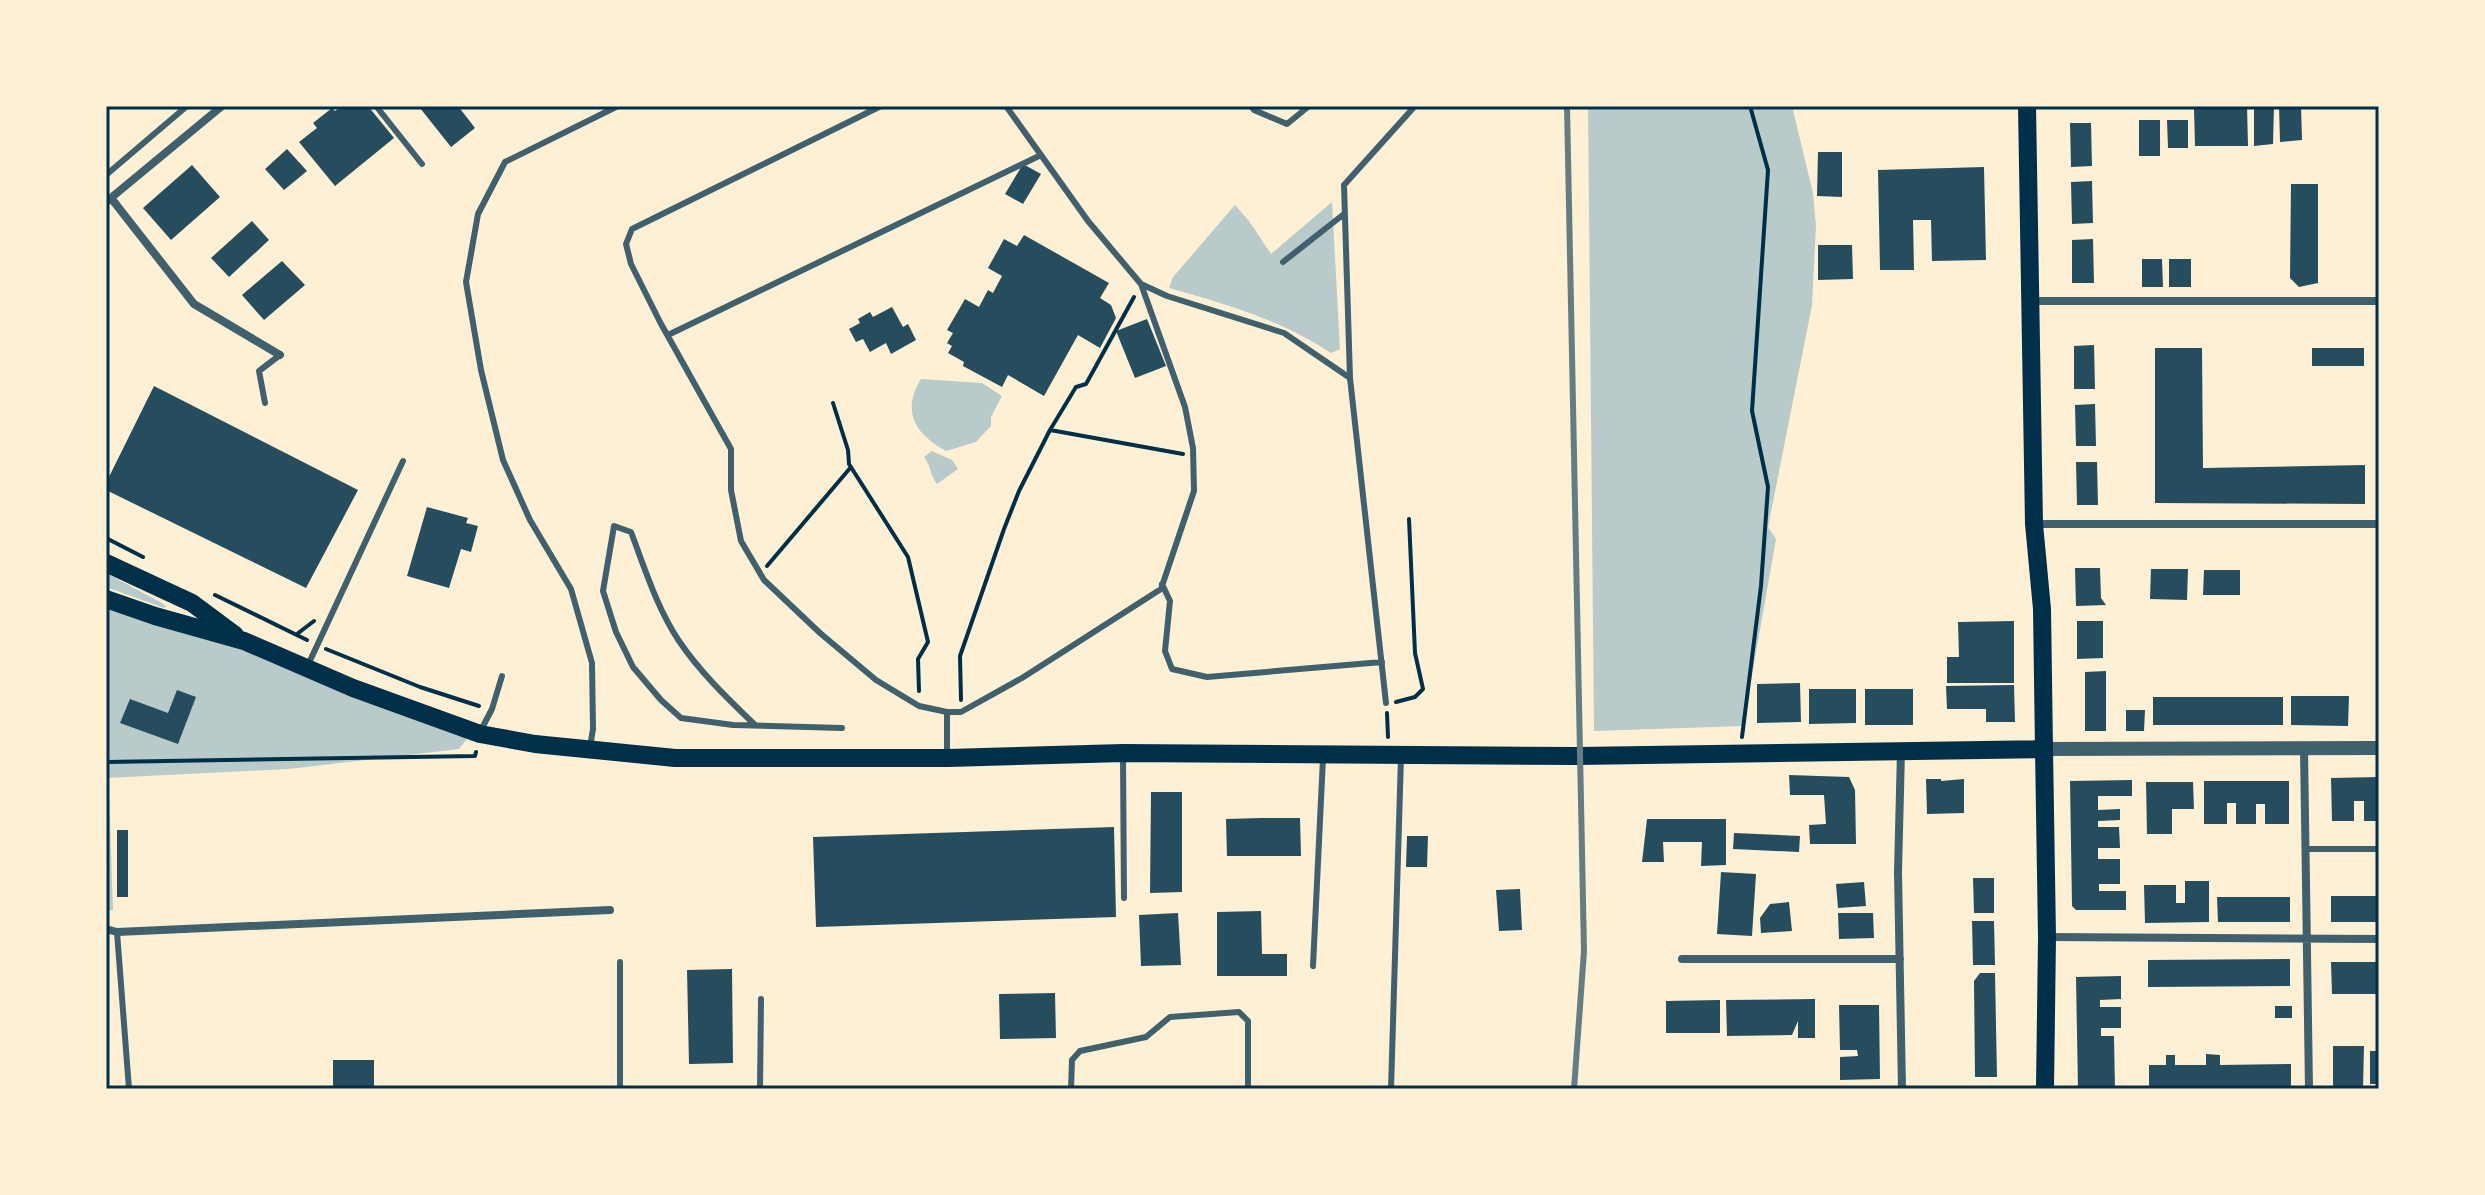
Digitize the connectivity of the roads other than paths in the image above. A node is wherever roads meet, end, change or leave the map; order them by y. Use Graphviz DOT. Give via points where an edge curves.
graph roads {
  1 [pos="187,106"];
  2 [pos="222,106"];
  3 [pos="376,106"];
  4 [pos="618,106"];
  5 [pos="881,106"];
  6 [pos="1006,106"];
  7 [pos="1251,106"];
  8 [pos="1309,106"];
  9 [pos="1415,106"];
  10 [pos="2027,106"];
  11 [pos="1041,155"];
  12 [pos="422,164"];
  13 [pos="106,175"];
  14 [pos="109,200"];
  15 [pos="1344,214"];
  16 [pos="1283,262"];
  17 [pos="1141,284"];
  18 [pos="2030,301"];
  19 [pos="2379,301"];
  20 [pos="668,335"];
  21 [pos="280,355"];
  22 [pos="1350,378"];
  23 [pos="265,403"];
  24 [pos="403,461"];
  25 [pos="2034,524"];
  26 [pos="2379,524"];
  27 [pos="106,563"];
  28 [pos="1162,584"];
  29 [pos="106,599"];
  30 [pos="244,641"];
  31 [pos="1382,662"];
  32 [pos="307,668"];
  33 [pos="502,676"];
  34 [pos="1386,703"];
  35 [pos="947,712"];
  36 [pos="754,724"];
  37 [pos="842,728"];
  38 [pos="480,734"];
  39 [pos="2304,748"];
  40 [pos="2379,748"];
  41 [pos="2044,749"];
  42 [pos="1901,750"];
  43 [pos="589,751"];
  44 [pos="1123,753"];
  45 [pos="1323,755"];
  46 [pos="1401,755"];
  47 [pos="948,758"];
  48 [pos="2305,849"];
  49 [pos="2379,849"];
  50 [pos="1124,898"];
  51 [pos="610,910"];
  52 [pos="106,929"];
  53 [pos="117,932"];
  54 [pos="2047,937"];
  55 [pos="2379,939"];
  56 [pos="2305,940"];
  57 [pos="1682,959"];
  58 [pos="1900,959"];
  59 [pos="620,962"];
  60 [pos="1313,966"];
  61 [pos="761,999"];
  62 [pos="129,1089"];
  63 [pos="620,1089"];
  64 [pos="760,1089"];
  65 [pos="1071,1089"];
  66 [pos="1248,1089"];
  67 [pos="1391,1089"];
  68 [pos="1902,1089"];
  69 [pos="2045,1089"];
  70 [pos="2309,1089"];
  1 -- 13 [label="lane"];
  2 -- 14 [label="street"];
  3 -- 12 [label="lane"];
  4 -- 43 [label="lane" via="505,162 478,214 466,282 503,460 530,520 571,589 592,663"];
  5 -- 20 [label="lane" via="632,229 626,244 631,264"];
  6 -- 11 [label="lane"];
  7 -- 8 [label="lane" via="1287,124"];
  9 -- 15 [label="lane" via="1344,185"];
  10 -- 18 [label="main road"];
  11 -- 17 [label="lane"];
  11 -- 20 [label="lane"];
  14 -- 21 [label="street" via="194,304"];
  15 -- 16 [label="lane"];
  15 -- 22 [label="lane"];
  17 -- 22 [label="lane" via="1284,333"];
  17 -- 28 [label="lane" via="1185,407 1194,456 1194,491"];
  18 -- 19 [label="street"];
  18 -- 25 [label="main road"];
  20 -- 35 [label="lane" via="731,449 731,490 741,541 764,580 876,680 919,706"];
  21 -- 23 [label="lane" via="259,371"];
  22 -- 31 [label="lane"];
  24 -- 32 [label="lane"];
  25 -- 26 [label="street"];
  25 -- 41 [label="main road" via="2042,609"];
  27 -- 30 [label="main road" via="192,603"];
  28 -- 31 [label="lane" via="1170,601 1165,651 1172,669 1207,677"];
  28 -- 35 [label="lane" via="1022,678 961,712"];
  29 -- 30 [label="main road"];
  30 -- 32 [label="main road"];
  31 -- 34 [label="lane"];
  32 -- 38 [label="main road"];
  33 -- 38 [label="lane"];
  35 -- 47 [label="lane"];
  36 -- 36 [label="lane" via="681,718 633,667 603,591 614,526 631,532 679,640"];
  36 -- 37 [label="lane"];
  38 -- 43 [label="main road"];
  39 -- 40 [label="street"];
  39 -- 41 [label="street"];
  39 -- 48 [label="street"];
  41 -- 42 [label="main road"];
  41 -- 54 [label="main road"];
  42 -- 46 [label="main road"];
  42 -- 58 [label="street"];
  43 -- 47 [label="main road" via="675,758"];
  44 -- 45 [label="main road"];
  44 -- 47 [label="main road"];
  44 -- 50 [label="lane"];
  45 -- 46 [label="main road"];
  45 -- 60 [label="lane"];
  46 -- 67 [label="lane"];
  48 -- 49 [label="lane"];
  48 -- 56 [label="street"];
  51 -- 53 [label="street"];
  52 -- 53 [label="street"];
  53 -- 62 [label="lane"];
  54 -- 56 [label="street"];
  54 -- 69 [label="main road"];
  55 -- 56 [label="street"];
  56 -- 70 [label="street"];
  57 -- 58 [label="street"];
  58 -- 68 [label="street"];
  59 -- 63 [label="lane"];
  61 -- 64 [label="lane"];
  65 -- 66 [label="lane" via="1072,1060 1080,1051 1146,1037 1170,1017 1239,1012 1248,1021"];
}
